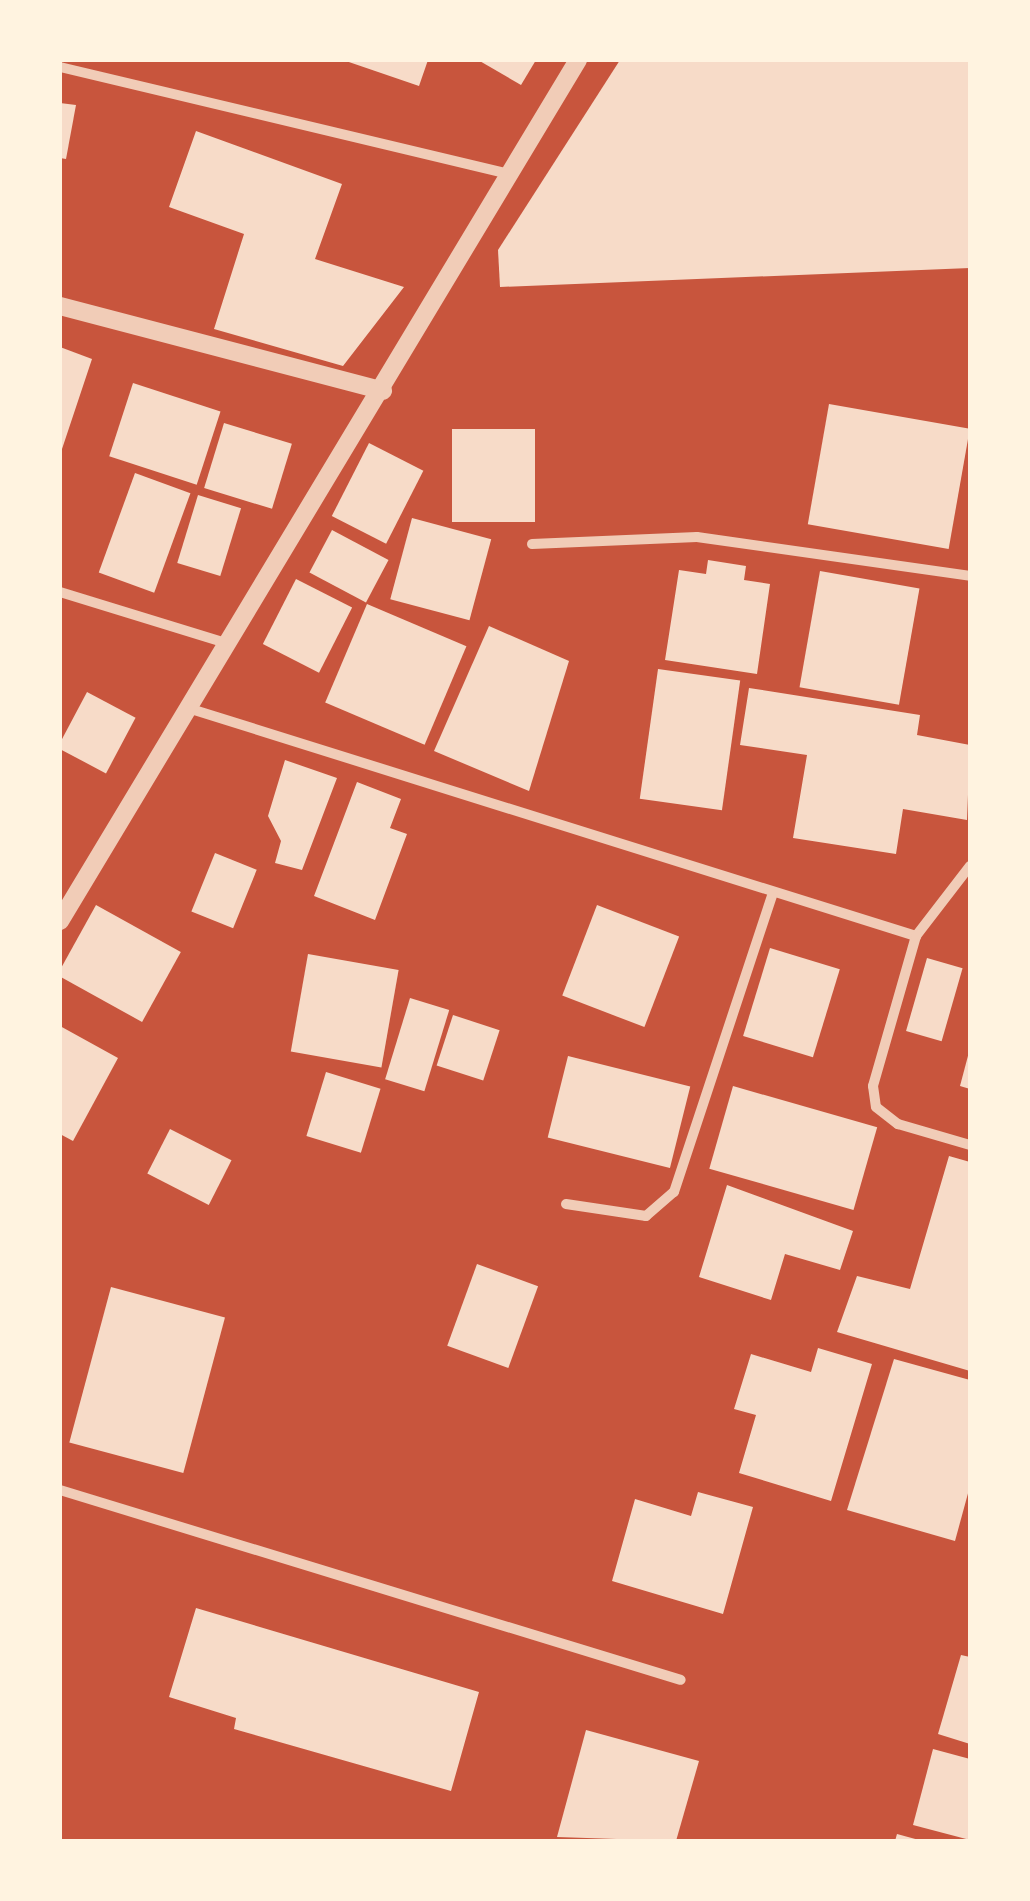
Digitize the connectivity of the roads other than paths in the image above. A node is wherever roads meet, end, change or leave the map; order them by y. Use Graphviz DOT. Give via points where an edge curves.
graph roads {
  1 [pos="578,60"];
  2 [pos="60,67"];
  3 [pos="511,174"];
  4 [pos="60,306"];
  5 [pos="383,391"];
  6 [pos="532,544"];
  7 [pos="970,576"];
  8 [pos="60,592"];
  9 [pos="230,644"];
  10 [pos="191,709"];
  11 [pos="970,866"];
  12 [pos="772,894"];
  13 [pos="60,921"];
  14 [pos="916,936"];
  15 [pos="970,1145"];
  16 [pos="566,1204"];
  17 [pos="60,1490"];
  18 [pos="681,1680"];
  1 -- 3 [label="street"];
  2 -- 3 [label="street"];
  3 -- 5 [label="street"];
  4 -- 5 [label="street"];
  5 -- 9 [label="street"];
  6 -- 7 [label="street" via="697,538"];
  8 -- 9 [label="street"];
  9 -- 10 [label="street"];
  10 -- 12 [label="street"];
  10 -- 13 [label="street"];
  11 -- 14 [label="street"];
  12 -- 14 [label="street"];
  12 -- 16 [label="street" via="674,1192 646,1216"];
  14 -- 15 [label="street" via="873,1086 876,1107 898,1124"];
  17 -- 18 [label="street"];
}
